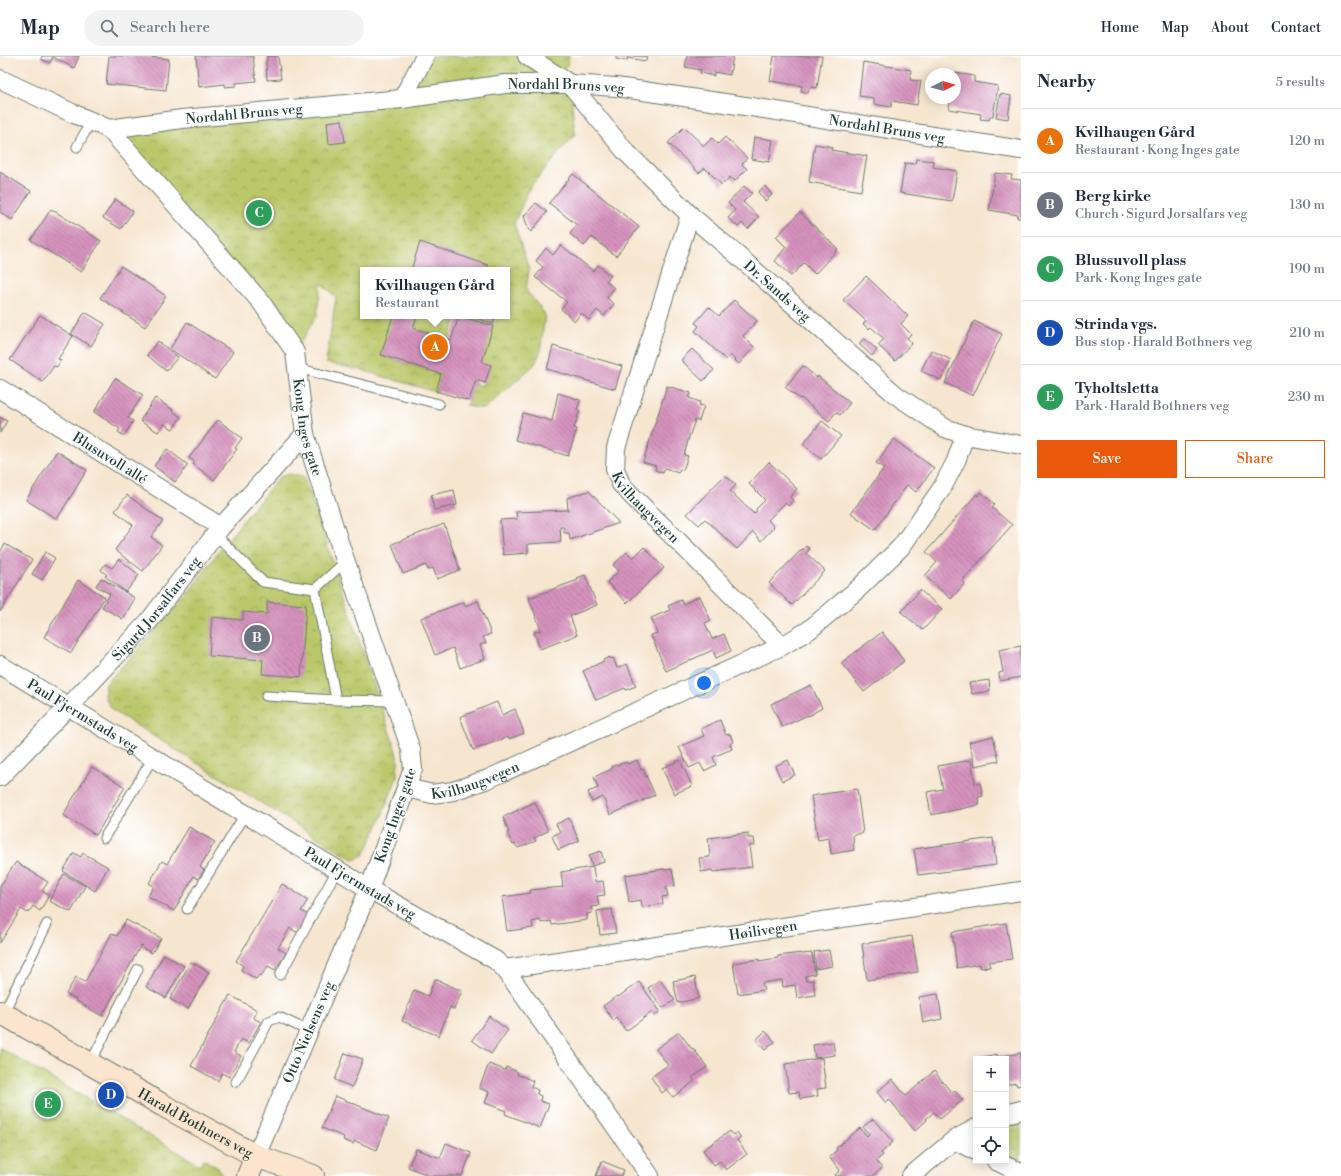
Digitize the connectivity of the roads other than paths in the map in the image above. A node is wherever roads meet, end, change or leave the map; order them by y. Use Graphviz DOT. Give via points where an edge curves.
graph roads {
  1 [pos="425,56"];
  2 [pos="527,56"];
  3 [pos="0,79"];
  4 [pos="570,84"];
  5 [pos="402,99"];
  6 [pos="91,121"];
  7 [pos="109,129"];
  8 [pos="77,147"];
  9 [pos="1021,150"];
  10 [pos="690,215"];
  11 [pos="297,368"];
  12 [pos="0,389"];
  13 [pos="439,404"];
  14 [pos="305,434"];
  15 [pos="965,435"];
  16 [pos="1021,445"];
  17 [pos="218,530"];
  18 [pos="346,561"];
  19 [pos="315,589"];
  20 [pos="782,646"];
  21 [pos="0,665"];
  22 [pos="266,696"];
  23 [pos="336,700"];
  24 [pos="395,701"];
  25 [pos="68,707"];
  26 [pos="153,758"];
  27 [pos="0,777"];
  28 [pos="407,788"];
  29 [pos="245,814"];
  30 [pos="104,838"];
  31 [pos="337,870"];
  32 [pos="369,889"];
  33 [pos="1021,891"];
  34 [pos="187,909"];
  35 [pos="47,924"];
  36 [pos="138,969"];
  37 [pos="505,969"];
  38 [pos="280,975"];
  39 [pos="2,1013"];
  40 [pos="309,1031"];
  41 [pos="90,1064"];
  42 [pos="236,1082"];
  43 [pos="1021,1110"];
  44 [pos="1009,1113"];
  45 [pos="973,1130"];
  46 [pos="954,1140"];
  47 [pos="973,1150"];
  48 [pos="256,1156"];
  49 [pos="1002,1164"];
  50 [pos="1021,1173"];
  51 [pos="248,1176"];
  52 [pos="313,1176"];
  53 [pos="650,1176"];
  54 [pos="911,1176"];
  1 -- 5 [label="street"];
  2 -- 4 [label="street"];
  3 -- 6 [label="street, Kong Inges gate"];
  4 -- 5 [label="street, Nordahl Bruns veg" via="505,84"];
  4 -- 9 [label="street, Nordahl Bruns veg" via="631,89"];
  4 -- 10 [label="street, Dr. Sands veg" via="625,152"];
  5 -- 7 [label="street, Nordahl Bruns veg" via="182,119"];
  6 -- 7 [label="street, Kong Inges gate"];
  6 -- 8 [label="lane"];
  7 -- 11 [label="street, Kong Inges gate" via="261,302 294,352"];
  10 -- 15 [label="street, Dr. Sands veg" via="896,395 946,428"];
  10 -- 20 [label="street, Kvilhaugvegen" via="616,448 615,469 622,484 633,497"];
  11 -- 13 [label="lane"];
  11 -- 14 [label="street, Kong Inges gate"];
  12 -- 17 [label="street, Blusuvoll allé"];
  14 -- 17 [label="street, Sigurd Jorsalfars veg"];
  14 -- 18 [label="street, Kong Inges gate"];
  15 -- 16 [label="street, Dr. Sands veg"];
  15 -- 20 [label="street, Kvilhaugvegen" via="956,461 942,488 901,547 858,589 809,630"];
  17 -- 19 [label="lane" via="263,582"];
  17 -- 25 [label="street, Sigurd Jorsalfars veg" via="149,621"];
  18 -- 19 [label="lane"];
  18 -- 24 [label="street, Kong Inges gate"];
  19 -- 23 [label="lane"];
  20 -- 28 [label="street, Kvilhaugvegen" via="488,780 453,791 432,794"];
  21 -- 25 [label="street, Paul Fjermstads veg"];
  22 -- 23 [label="lane"];
  23 -- 24 [label="lane"];
  24 -- 28 [label="street, Kong Inges gate" via="411,750 413,768"];
  25 -- 26 [label="street, Paul Fjermstads veg"];
  25 -- 27 [label="street, Sigurd Jorsalfars veg"];
  26 -- 29 [label="street, Paul Fjermstads veg"];
  26 -- 30 [label="lane"];
  28 -- 32 [label="street, Kong Inges gate"];
  29 -- 31 [label="street, Paul Fjermstads veg"];
  29 -- 34 [label="lane"];
  31 -- 32 [label="street, Paul Fjermstads veg"];
  31 -- 38 [label="lane"];
  32 -- 37 [label="street, Paul Fjermstads veg" via="495,960"];
  32 -- 40 [label="street, Otto Nielsens veg"];
  33 -- 37 [label="street, Høilivegen"];
  35 -- 39 [label="lane"];
  36 -- 41 [label="lane"];
  37 -- 53 [label="street, Paul Fjermstads veg"];
  39 -- 41 [label="street, Harald Bothners veg"];
  40 -- 42 [label="lane" via="279,1017 269,1021"];
  40 -- 48 [label="street, Otto Nielsens veg"];
  41 -- 48 [label="street, Harald Bothners veg"];
  43 -- 44 [label="street"];
  45 -- 46 [label="street"];
  46 -- 47 [label="street"];
  46 -- 54 [label="street"];
  48 -- 51 [label="street, Otto Nielsens veg"];
  48 -- 52 [label="street, Harald Bothners veg"];
  49 -- 50 [label="street"];
}
